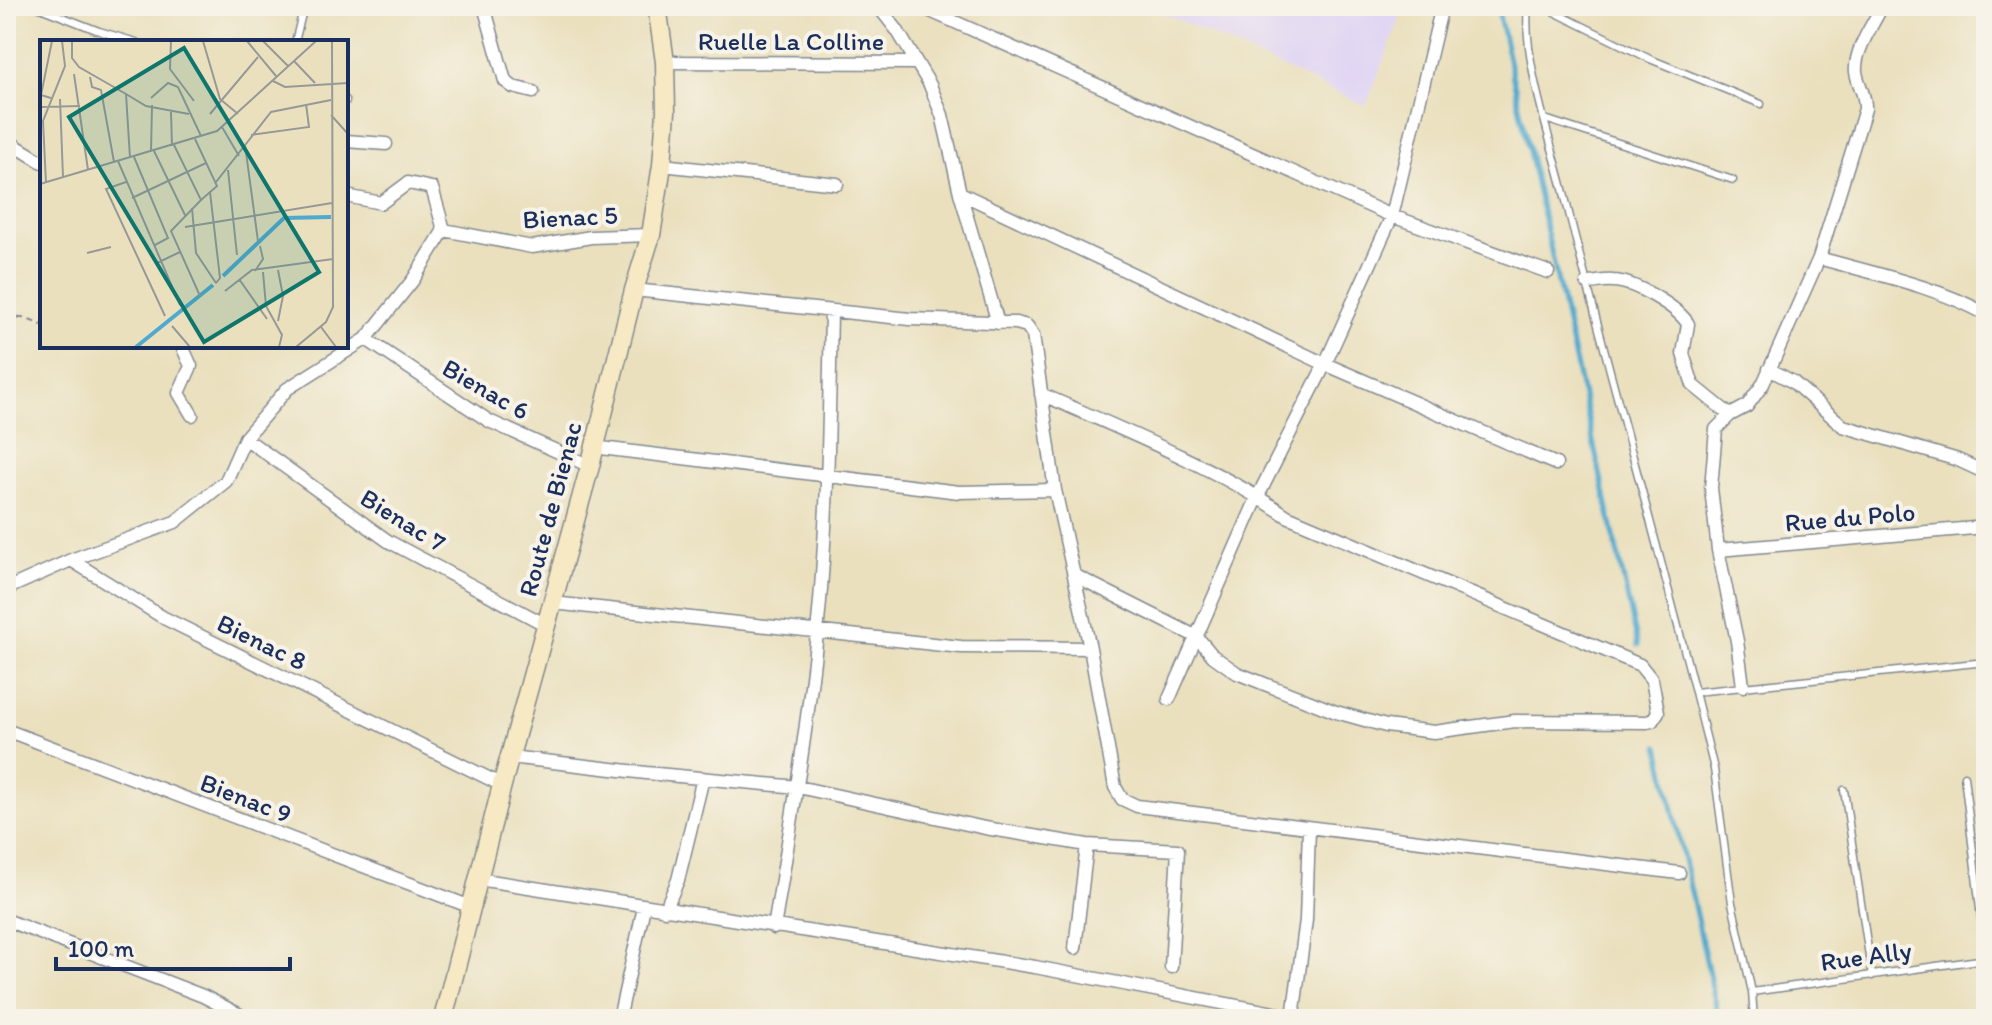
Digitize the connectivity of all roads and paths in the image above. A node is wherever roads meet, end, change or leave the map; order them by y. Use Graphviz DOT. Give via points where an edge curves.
graph roads {
  1 [pos="35,6"];
  2 [pos="304,6"];
  3 [pos="484,6"];
  4 [pos="657,6"];
  5 [pos="878,6"];
  6 [pos="919,6"];
  7 [pos="1442,6"];
  8 [pos="1528,6"];
  9 [pos="1542,6"];
  10 [pos="1882,6"];
  11 [pos="129,40"];
  12 [pos="296,40"];
  13 [pos="665,62"];
  14 [pos="916,63"];
  15 [pos="533,92"];
  16 [pos="1761,104"];
  17 [pos="1545,119"];
  18 [pos="6,140"];
  19 [pos="348,141"];
  20 [pos="386,144"];
  21 [pos="40,161"];
  22 [pos="662,165"];
  23 [pos="1733,180"];
  24 [pos="837,184"];
  25 [pos="960,193"];
  26 [pos="348,196"];
  27 [pos="1392,216"];
  28 [pos="444,230"];
  29 [pos="651,235"];
  30 [pos="1819,258"];
  31 [pos="1548,272"];
  32 [pos="1587,283"];
  33 [pos="634,290"];
  34 [pos="831,311"];
  35 [pos="1986,314"];
  36 [pos="6,316"];
  37 [pos="998,323"];
  38 [pos="40,324"];
  39 [pos="366,339"];
  40 [pos="183,348"];
  41 [pos="1325,364"];
  42 [pos="1769,369"];
  43 [pos="1041,394"];
  44 [pos="192,415"];
  45 [pos="1730,415"];
  46 [pos="245,438"];
  47 [pos="593,447"];
  48 [pos="1556,464"];
  49 [pos="590,466"];
  50 [pos="1986,473"];
  51 [pos="828,474"];
  52 [pos="1055,490"];
  53 [pos="1258,496"];
  54 [pos="1986,527"];
  55 [pos="1718,550"];
  56 [pos="71,560"];
  57 [pos="1074,575"];
  58 [pos="6,589"];
  59 [pos="553,603"];
  60 [pos="546,625"];
  61 [pos="817,631"];
  62 [pos="1197,637"];
  63 [pos="1090,648"];
  64 [pos="1986,662"];
  65 [pos="1743,686"];
  66 [pos="1695,692"];
  67 [pos="1169,699"];
  68 [pos="6,730"];
  69 [pos="510,757"];
  70 [pos="1964,776"];
  71 [pos="703,778"];
  72 [pos="502,785"];
  73 [pos="798,787"];
  74 [pos="1844,790"];
  75 [pos="1309,828"];
  76 [pos="1087,845"];
  77 [pos="1679,873"];
  78 [pos="478,879"];
  79 [pos="471,907"];
  80 [pos="644,907"];
  81 [pos="665,910"];
  82 [pos="6,920"];
  83 [pos="774,928"];
  84 [pos="1075,948"];
  85 [pos="1986,959"];
  86 [pos="1171,967"];
  87 [pos="1872,976"];
  88 [pos="1752,992"];
  89 [pos="1260,1015"];
  90 [pos="1299,1018"];
  91 [pos="248,1019"];
  92 [pos="443,1019"];
  93 [pos="619,1019"];
  94 [pos="1754,1019"];
  1 -- 11 [label="lane"];
  2 -- 12 [label="lane"];
  3 -- 15 [label="street" via="505,81"];
  4 -- 13 [label="main road, Route de Bienac"];
  5 -- 14 [label="street"];
  6 -- 27 [label="street"];
  7 -- 27 [label="street"];
  8 -- 17 [label="lane" via="1532,64"];
  9 -- 16 [label="lane" via="1650,59"];
  10 -- 30 [label="street" via="1855,67 1865,109"];
  13 -- 14 [label="street, Ruelle La Colline"];
  13 -- 22 [label="main road, Route de Bienac"];
  14 -- 25 [label="street" via="942,115"];
  17 -- 23 [label="lane"];
  17 -- 32 [label="lane"];
  18 -- 21 [label="street"];
  19 -- 20 [label="street"];
  22 -- 24 [label="street"];
  22 -- 29 [label="main road, Route de Bienac"];
  25 -- 37 [label="street"];
  25 -- 41 [label="street"];
  26 -- 28 [label="street" via="381,203 408,183 432,188"];
  27 -- 31 [label="street"];
  27 -- 41 [label="street"];
  28 -- 29 [label="street, Bienac 5" via="532,247 591,237"];
  28 -- 39 [label="street"];
  29 -- 33 [label="main road, Route de Bienac"];
  30 -- 35 [label="street" via="1931,290"];
  30 -- 42 [label="street"];
  32 -- 45 [label="street" via="1632,285 1682,315 1688,324 1683,354 1693,385"];
  32 -- 66 [label="lane"];
  33 -- 34 [label="street"];
  33 -- 47 [label="main road, Route de Bienac"];
  34 -- 37 [label="street"];
  34 -- 51 [label="street"];
  36 -- 38 [label="path"];
  37 -- 43 [label="street" via="1027,326 1033,335"];
  39 -- 46 [label="street" via="287,389"];
  39 -- 49 [label="street, Bienac 6" via="489,421"];
  40 -- 44 [label="street" via="191,366 179,393"];
  41 -- 48 [label="street"];
  41 -- 53 [label="street"];
  42 -- 45 [label="street" via="1747,406"];
  42 -- 50 [label="street" via="1793,382 1843,426"];
  43 -- 52 [label="street"];
  43 -- 53 [label="street"];
  45 -- 55 [label="street" via="1716,429 1712,473"];
  46 -- 56 [label="street" via="226,481 175,522"];
  46 -- 60 [label="street, Bienac 7" via="388,541"];
  47 -- 49 [label="main road, Route de Bienac"];
  47 -- 51 [label="street"];
  49 -- 59 [label="main road, Route de Bienac"];
  51 -- 52 [label="street" via="959,492"];
  51 -- 61 [label="street"];
  52 -- 57 [label="street"];
  53 -- 62 [label="street"];
  53 -- 62 [label="street" via="1287,516 1349,544 1640,665 1652,680 1658,712 1647,722 1515,721 1434,732 1386,726 1237,673"];
  54 -- 55 [label="street, Rue du Polo"];
  55 -- 65 [label="street"];
  56 -- 58 [label="street"];
  56 -- 72 [label="street, Bienac 8" via="164,618"];
  57 -- 62 [label="street"];
  57 -- 63 [label="street"];
  59 -- 60 [label="main road, Route de Bienac"];
  59 -- 61 [label="street"];
  60 -- 69 [label="main road, Route de Bienac"];
  61 -- 63 [label="street" via="961,647"];
  61 -- 73 [label="street"];
  62 -- 67 [label="street"];
  63 -- 75 [label="street" via="1115,787 1122,799 1137,806"];
  64 -- 65 [label="lane"];
  65 -- 66 [label="lane"];
  66 -- 88 [label="lane" via="1714,769 1732,903"];
  68 -- 79 [label="street, Bienac 9"];
  69 -- 71 [label="street"];
  69 -- 72 [label="main road, Route de Bienac"];
  70 -- 85 [label="lane"];
  71 -- 73 [label="street"];
  71 -- 81 [label="street" via="678,880"];
  72 -- 78 [label="main road, Route de Bienac"];
  73 -- 76 [label="street"];
  73 -- 83 [label="street"];
  74 -- 87 [label="lane"];
  75 -- 77 [label="street"];
  75 -- 90 [label="street"];
  76 -- 84 [label="street"];
  76 -- 86 [label="street" via="1178,850"];
  78 -- 79 [label="main road, Route de Bienac"];
  78 -- 80 [label="street"];
  79 -- 92 [label="main road, Route de Bienac"];
  80 -- 81 [label="street"];
  80 -- 93 [label="street"];
  81 -- 83 [label="street"];
  82 -- 91 [label="street" via="203,996"];
  83 -- 89 [label="street" via="1035,967"];
  85 -- 87 [label="lane, Rue Ally"];
  87 -- 88 [label="lane, Rue Ally"];
  88 -- 94 [label="lane"];
  89 -- 90 [label="street"];
}
